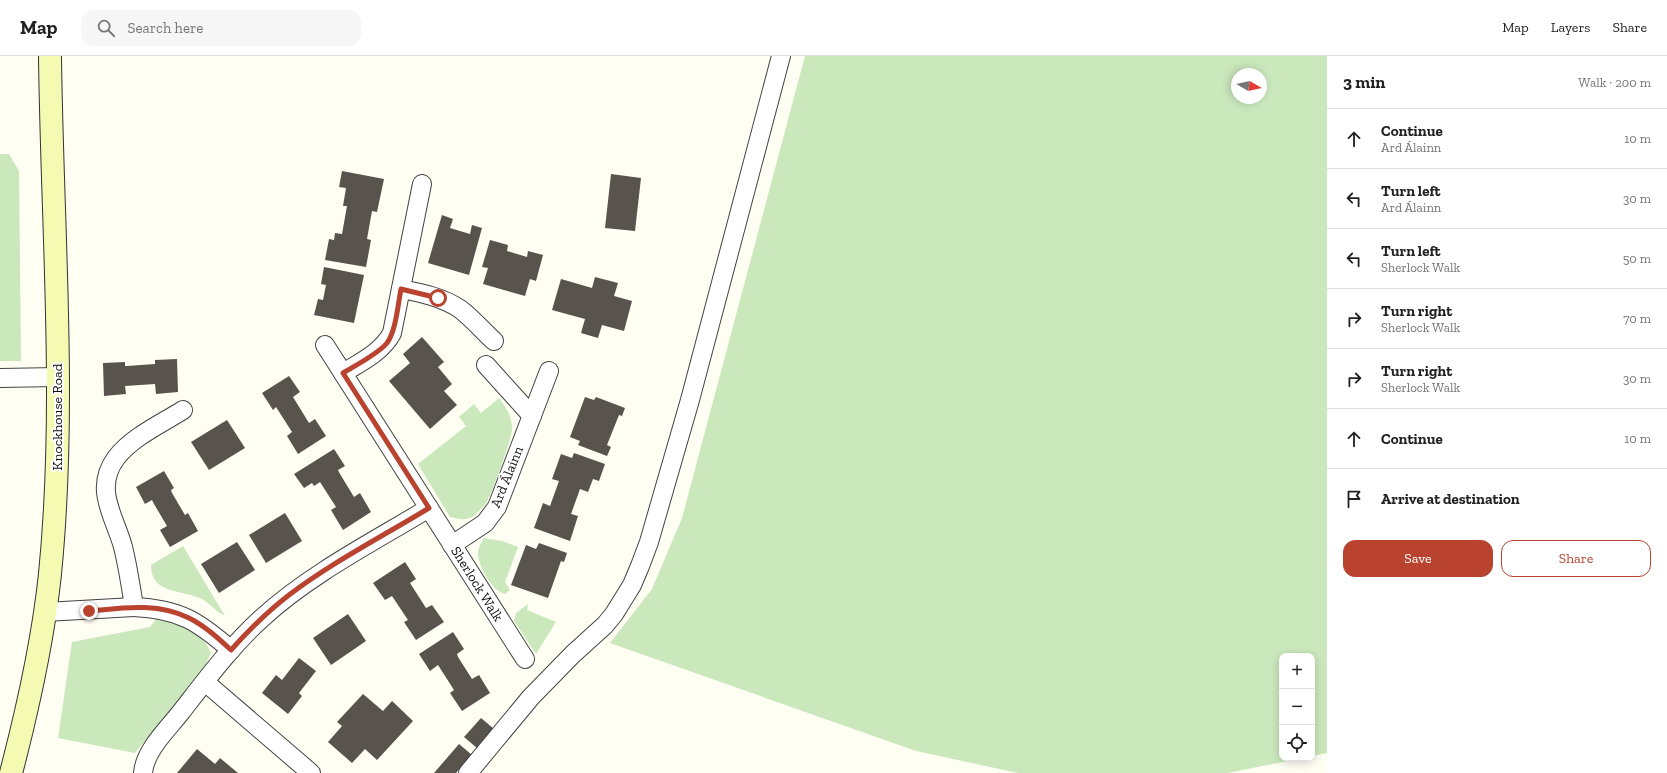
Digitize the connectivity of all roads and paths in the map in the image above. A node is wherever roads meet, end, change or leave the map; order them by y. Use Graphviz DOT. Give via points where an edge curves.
graph roads {
  1 [pos="50,56"];
  2 [pos="781,56"];
  3 [pos="422,184"];
  4 [pos="401,289"];
  5 [pos="494,341"];
  6 [pos="326,345"];
  7 [pos="486,365"];
  8 [pos="549,371"];
  9 [pos="343,373"];
  10 [pos="58,377"];
  11 [pos="0,378"];
  12 [pos="183,410"];
  13 [pos="532,416"];
  14 [pos="429,508"];
  15 [pos="452,545"];
  16 [pos="134,607"];
  17 [pos="45,612"];
  18 [pos="231,650"];
  19 [pos="525,659"];
  20 [pos="205,682"];
  21 [pos="11,773"];
  22 [pos="143,773"];
  23 [pos="311,773"];
  24 [pos="468,773"];
  1 -- 10 [label="street, Knockhouse Road"];
  2 -- 24 [label="street" via="690,400 649,542 632,585 605,625 531,697"];
  3 -- 4 [label="street"];
  4 -- 5 [label="street" via="453,305"];
  4 -- 9 [label="street" via="392,333 387,343"];
  6 -- 9 [label="street, Sherlock Walk"];
  7 -- 13 [label="street"];
  8 -- 13 [label="street, Ard Álainn"];
  9 -- 14 [label="street, Sherlock Walk"];
  10 -- 11 [label="street"];
  10 -- 17 [label="street, Knockhouse Road" via="55,511"];
  12 -- 16 [label="street" via="134,440 116,458 109,474 106,488 107,504 123,548"];
  13 -- 15 [label="street, Ard Álainn" via="497,507 485,523"];
  14 -- 15 [label="street, Sherlock Walk"];
  14 -- 18 [label="street" via="290,594 261,618"];
  15 -- 19 [label="street, Sherlock Walk"];
  16 -- 17 [label="street"];
  16 -- 18 [label="street" via="159,608 189,618"];
  17 -- 21 [label="street, Knockhouse Road" via="30,694"];
  18 -- 20 [label="street"];
  20 -- 22 [label="street" via="154,746 143,766"];
  20 -- 23 [label="street"];
}
